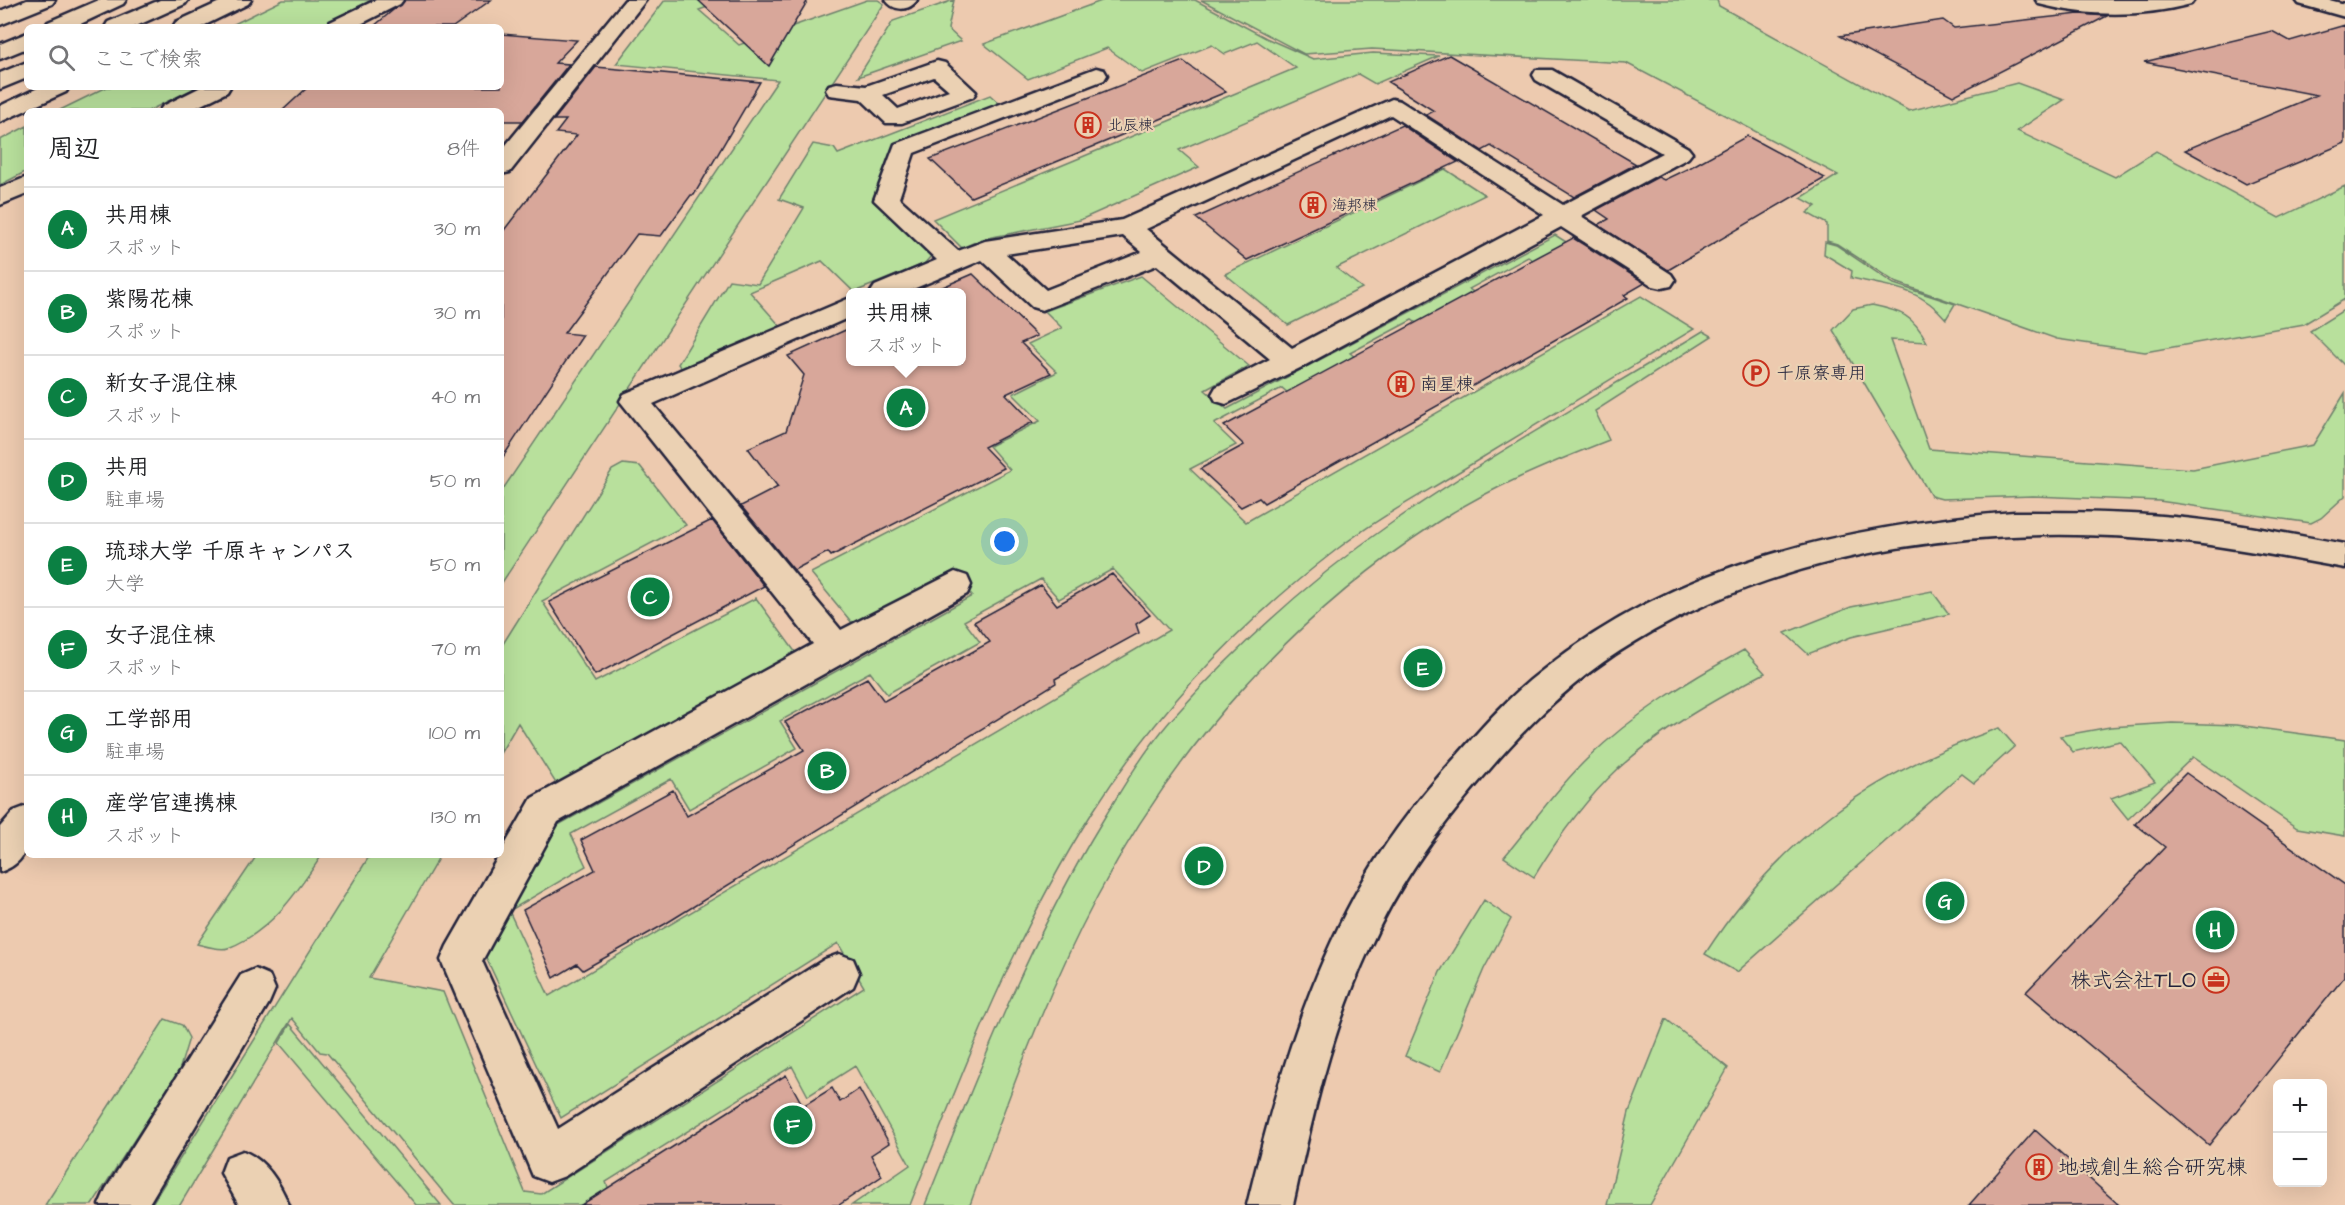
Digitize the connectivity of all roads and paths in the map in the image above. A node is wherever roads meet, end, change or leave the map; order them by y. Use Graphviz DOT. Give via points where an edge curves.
graph roads {
  1 [pos="45,0"];
  2 [pos="116,0"];
  3 [pos="178,0"];
  4 [pos="241,0"];
  5 [pos="393,0"];
  6 [pos="636,0"];
  7 [pos="896,0"];
  8 [pos="907,0"];
  9 [pos="2046,0"];
  10 [pos="2184,0"];
  11 [pos="2307,0"];
  12 [pos="2345,11"];
  13 [pos="0,19"];
  14 [pos="63,24"];
  15 [pos="123,24"];
  16 [pos="190,24"];
  17 [pos="344,24"];
  18 [pos="24,41"];
  19 [pos="0,52"];
  20 [pos="24,70"];
  21 [pos="1096,75"];
  22 [pos="1544,75"];
  23 [pos="0,82"];
  24 [pos="52,90"];
  25 [pos="213,90"];
  26 [pos="837,90"];
  27 [pos="868,93"];
  28 [pos="177,108"];
  29 [pos="0,115"];
  30 [pos="504,163"];
  31 [pos="24,186"];
  32 [pos="0,198"];
  33 [pos="1563,215"];
  34 [pos="1128,227"];
  35 [pos="985,249"];
  36 [pos="1160,254"];
  37 [pos="955,262"];
  38 [pos="1662,280"];
  39 [pos="893,288"];
  40 [pos="846,309"];
  41 [pos="1290,361"];
  42 [pos="1226,394"];
  43 [pos="2345,556"];
  44 [pos="955,585"];
  45 [pos="836,648"];
  46 [pos="24,827"];
  47 [pos="0,855"];
  48 [pos="839,973"];
  49 [pos="255,989"];
  50 [pos="122,1205"];
  51 [pos="1270,1205"];
  1 -- 13 [label="main road"];
  2 -- 14 [label="main road"];
  3 -- 15 [label="main road"];
  4 -- 16 [label="main road"];
  5 -- 17 [label="main road"];
  6 -- 30 [label="main road"];
  7 -- 8 [label="main road"];
  9 -- 10 [label="main road" via="2094,8 2146,7"];
  11 -- 12 [label="main road"];
  18 -- 19 [label="main road"];
  20 -- 23 [label="main road"];
  21 -- 37 [label="main road" via="903,149 886,200"];
  22 -- 33 [label="main road" via="1680,153"];
  24 -- 29 [label="main road"];
  25 -- 28 [label="main road"];
  26 -- 27 [label="main road"];
  31 -- 32 [label="main road"];
  33 -- 34 [label="main road" via="1392,106"];
  33 -- 38 [label="main road"];
  33 -- 41 [label="main road"];
  34 -- 35 [label="main road"];
  34 -- 36 [label="main road"];
  35 -- 36 [label="main road" via="1042,301"];
  35 -- 37 [label="main road"];
  36 -- 41 [label="main road"];
  37 -- 39 [label="main road"];
  40 -- 45 [label="main road" via="634,401"];
  41 -- 42 [label="main road"];
  43 -- 51 [label="main road" via="2148,527 2013,524 1939,528 1754,570 1632,628 1559,676 1528,704 1458,779 1420,826 1391,872 1358,927 1317,1022"];
  44 -- 45 [label="main road"];
  45 -- 48 [label="main road" via="545,810 461,960 549,1160"];
  46 -- 47 [label="main road"];
  49 -- 50 [label="main road"];
}
